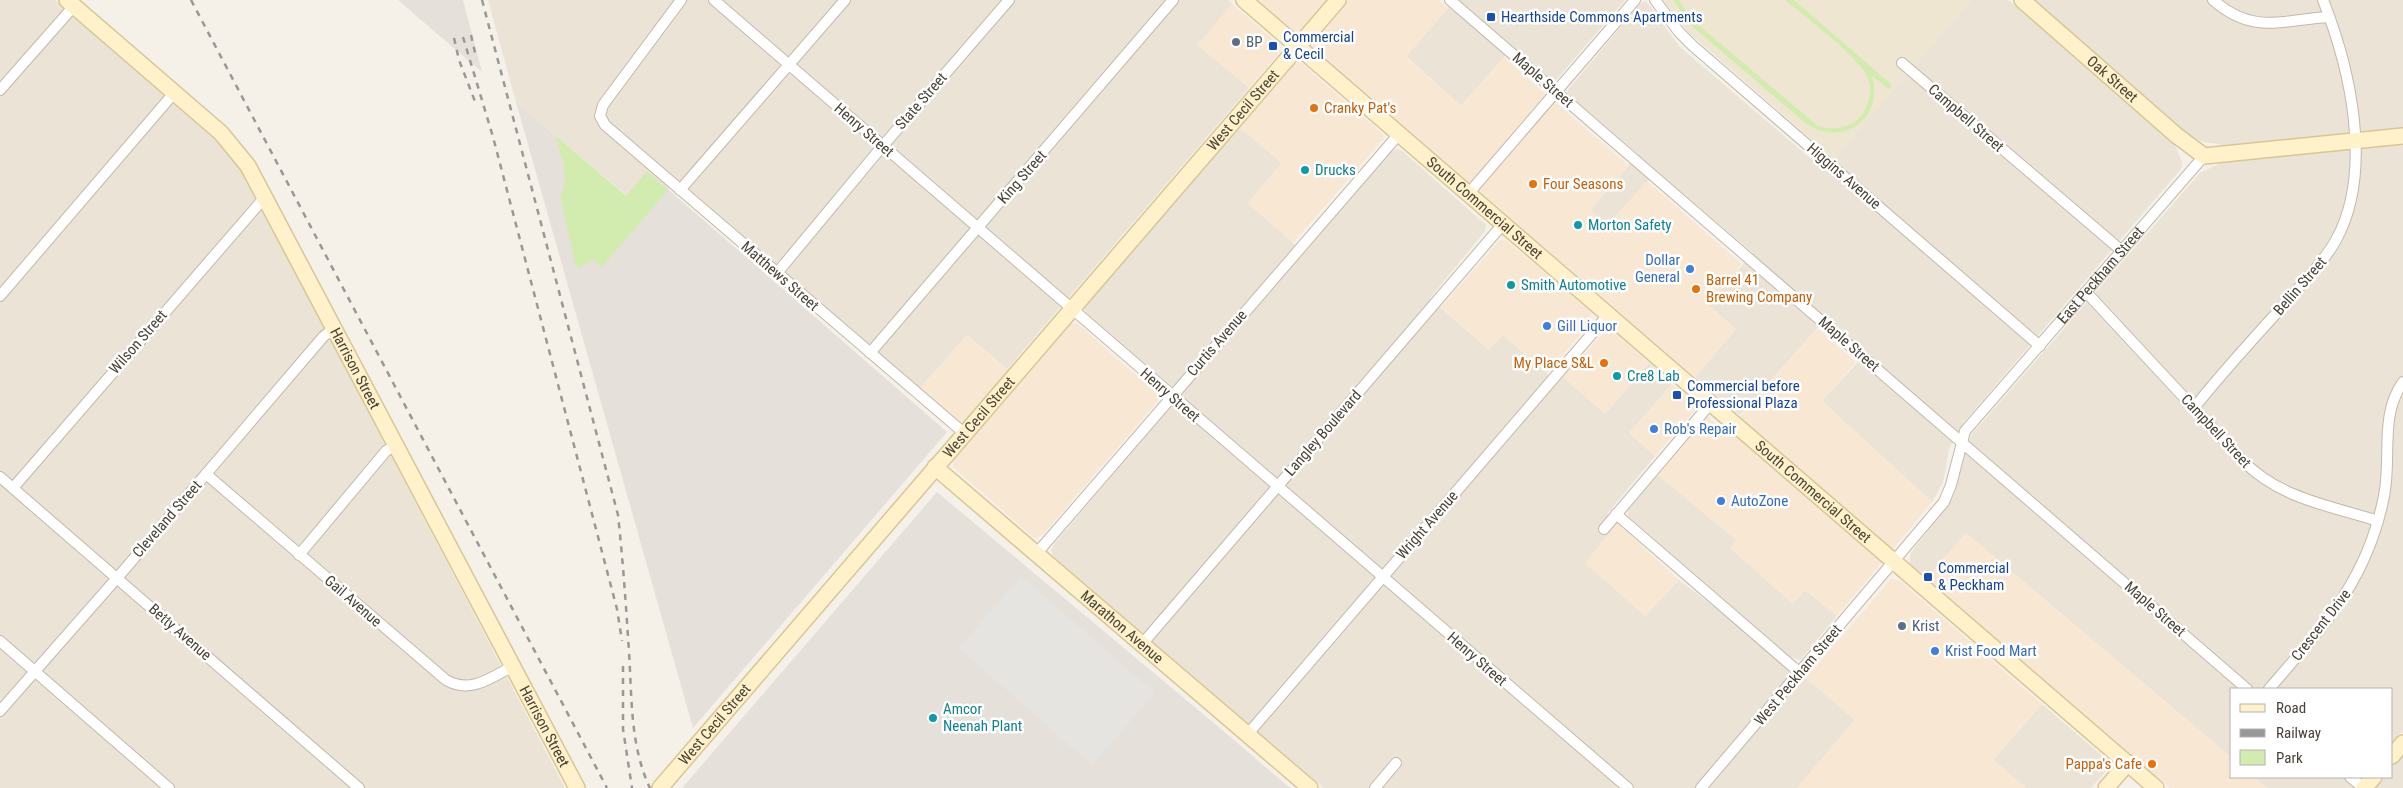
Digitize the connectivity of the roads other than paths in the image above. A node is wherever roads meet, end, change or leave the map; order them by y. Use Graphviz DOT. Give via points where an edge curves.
graph roads {
  1 [pos="681,0"];
  2 [pos="714,0"];
  3 [pos="844,0"];
  4 [pos="1009,0"];
  5 [pos="1173,0"];
  6 [pos="1244,0"];
  7 [pos="1338,0"];
  8 [pos="1450,0"];
  9 [pos="1636,0"];
  10 [pos="1655,0"];
  11 [pos="2022,0"];
  12 [pos="2212,0"];
  13 [pos="2323,0"];
  14 [pos="70,3"];
  15 [pos="2330,16"];
  16 [pos="1298,46"];
  17 [pos="1902,63"];
  18 [pos="789,65"];
  19 [pos="0,90"];
  20 [pos="1556,92"];
  21 [pos="174,93"];
  22 [pos="1399,134"];
  23 [pos="2403,136"];
  24 [pos="2355,141"];
  25 [pos="883,146"];
  26 [pos="2204,156"];
  27 [pos="680,190"];
  28 [pos="1468,194"];
  29 [pos="265,197"];
  30 [pos="1503,224"];
  31 [pos="978,228"];
  32 [pos="2122,251"];
  33 [pos="778,273"];
  34 [pos="2086,292"];
  35 [pos="0,296"];
  36 [pos="1070,309"];
  37 [pos="1608,315"];
  38 [pos="334,328"];
  39 [pos="2040,346"];
  40 [pos="870,353"];
  41 [pos="2403,382"];
  42 [pos="1172,396"];
  43 [pos="1711,403"];
  44 [pos="2194,408"];
  45 [pos="964,433"];
  46 [pos="1961,441"];
  47 [pos="396,445"];
  48 [pos="935,467"];
  49 [pos="206,474"];
  50 [pos="0,477"];
  51 [pos="1277,487"];
  52 [pos="13,488"];
  53 [pos="1616,514"];
  54 [pos="2378,521"];
  55 [pos="1604,530"];
  56 [pos="1037,552"];
  57 [pos="299,555"];
  58 [pos="1894,561"];
  59 [pos="117,577"];
  60 [pos="1382,577"];
  61 [pos="0,641"];
  62 [pos="1143,643"];
  63 [pos="513,666"];
  64 [pos="35,671"];
  65 [pos="1800,673"];
  66 [pos="2246,688"];
  67 [pos="2270,688"];
  68 [pos="0,711"];
  69 [pos="1247,735"];
  70 [pos="2403,743"];
  71 [pos="2393,755"];
  72 [pos="1396,763"];
  73 [pos="2128,763"];
  74 [pos="2351,778"];
  75 [pos="2373,778"];
  76 [pos="169,788"];
  77 [pos="359,788"];
  78 [pos="577,788"];
  79 [pos="660,788"];
  80 [pos="1310,788"];
  81 [pos="1375,788"];
  82 [pos="1628,788"];
  83 [pos="1701,788"];
  84 [pos="2106,788"];
  85 [pos="2156,788"];
  86 [pos="2364,788"];
  1 -- 27 [label="street, Matthews Street" via="603,105 600,116 608,129"];
  2 -- 18 [label="street, Henry Street"];
  3 -- 18 [label="street"];
  4 -- 25 [label="street, State Street"];
  5 -- 31 [label="street, King Street"];
  6 -- 16 [label="main road, South Commercial Street"];
  7 -- 16 [label="main road, West Cecil Street"];
  8 -- 20 [label="street, Maple Street"];
  9 -- 20 [label="street"];
  10 -- 39 [label="street, Higgins Avenue" via="1693,46"];
  11 -- 26 [label="main road, Oak Street"];
  12 -- 15 [label="street" via="2233,16 2258,23"];
  13 -- 15 [label="street, Bellin Street"];
  14 -- 19 [label="street"];
  14 -- 21 [label="main road, Harrison Street"];
  15 -- 24 [label="street, Bellin Street" via="2346,67"];
  16 -- 22 [label="main road, South Commercial Street"];
  16 -- 36 [label="main road, West Cecil Street"];
  17 -- 32 [label="street, Campbell Street"];
  18 -- 25 [label="street, Henry Street"];
  18 -- 27 [label="street"];
  20 -- 28 [label="street"];
  20 -- 46 [label="street, Maple Street"];
  21 -- 29 [label="main road, Harrison Street" via="231,143"];
  21 -- 35 [label="street"];
  22 -- 28 [label="main road, South Commercial Street"];
  22 -- 42 [label="street, Curtis Avenue"];
  23 -- 24 [label="main road"];
  24 -- 26 [label="main road"];
  24 -- 44 [label="street, Bellin Street" via="2353,193 2337,239"];
  25 -- 31 [label="street, Henry Street"];
  25 -- 33 [label="street, State Street"];
  26 -- 32 [label="street, East Peckham Street"];
  27 -- 33 [label="street, Matthews Street"];
  28 -- 30 [label="main road, South Commercial Street"];
  29 -- 38 [label="main road, Harrison Street"];
  29 -- 52 [label="street, Wilson Street"];
  30 -- 37 [label="main road, South Commercial Street"];
  30 -- 51 [label="street, Langley Boulevard"];
  31 -- 36 [label="street, Henry Street"];
  31 -- 40 [label="street, King Street"];
  32 -- 34 [label="street, East Peckham Street"];
  33 -- 40 [label="street, Matthews Street"];
  34 -- 39 [label="street, East Peckham Street"];
  34 -- 44 [label="street, Campbell Street"];
  36 -- 42 [label="street, Henry Street"];
  36 -- 45 [label="main road, West Cecil Street"];
  37 -- 43 [label="main road, South Commercial Street"];
  37 -- 60 [label="street, Wright Avenue"];
  38 -- 47 [label="main road, Harrison Street"];
  38 -- 49 [label="street, Cleveland Street"];
  39 -- 46 [label="street, East Peckham Street" via="1965,432"];
  40 -- 45 [label="street, Matthews Street"];
  41 -- 54 [label="street, Crescent Drive" via="2389,411 2387,481"];
  42 -- 51 [label="street, Henry Street"];
  42 -- 56 [label="street, Curtis Avenue"];
  43 -- 53 [label="street"];
  43 -- 58 [label="main road, South Commercial Street"];
  44 -- 54 [label="street, Campbell Street" via="2255,472 2276,488"];
  45 -- 48 [label="main road, West Cecil Street"];
  46 -- 58 [label="street, East Peckham Street" via="1944,502"];
  46 -- 66 [label="street, Maple Street"];
  47 -- 57 [label="street" via="386,451"];
  47 -- 63 [label="main road, Harrison Street"];
  48 -- 56 [label="main road, Marathon Avenue"];
  48 -- 79 [label="main road, West Cecil Street"];
  49 -- 57 [label="street, Gail Avenue"];
  49 -- 59 [label="street, Cleveland Street"];
  50 -- 52 [label="street, Betty Avenue"];
  51 -- 60 [label="street, Henry Street"];
  51 -- 62 [label="street, Langley Boulevard"];
  52 -- 59 [label="street, Betty Avenue"];
  53 -- 55 [label="street"];
  53 -- 65 [label="street"];
  54 -- 67 [label="street, Crescent Drive" via="2360,571 2341,603"];
  56 -- 62 [label="main road, Marathon Avenue"];
  57 -- 63 [label="street, Gail Avenue" via="452,684 474,686"];
  58 -- 65 [label="street, West Peckham Street"];
  58 -- 73 [label="main road, South Commercial Street"];
  59 -- 64 [label="street, Cleveland Street"];
  59 -- 77 [label="street, Betty Avenue"];
  60 -- 69 [label="street, Wright Avenue"];
  60 -- 82 [label="street, Henry Street"];
  61 -- 64 [label="street"];
  62 -- 69 [label="main road, Marathon Avenue"];
  63 -- 78 [label="main road, Harrison Street"];
  64 -- 68 [label="street, Cleveland Street"];
  64 -- 76 [label="street"];
  65 -- 83 [label="street, West Peckham Street"];
  69 -- 80 [label="main road, Marathon Avenue"];
  70 -- 71 [label="main road"];
  72 -- 81 [label="street"];
  73 -- 84 [label="main road"];
  73 -- 85 [label="main road, South Commercial Street"];
  74 -- 86 [label="street"];
  75 -- 86 [label="main road"];
}
